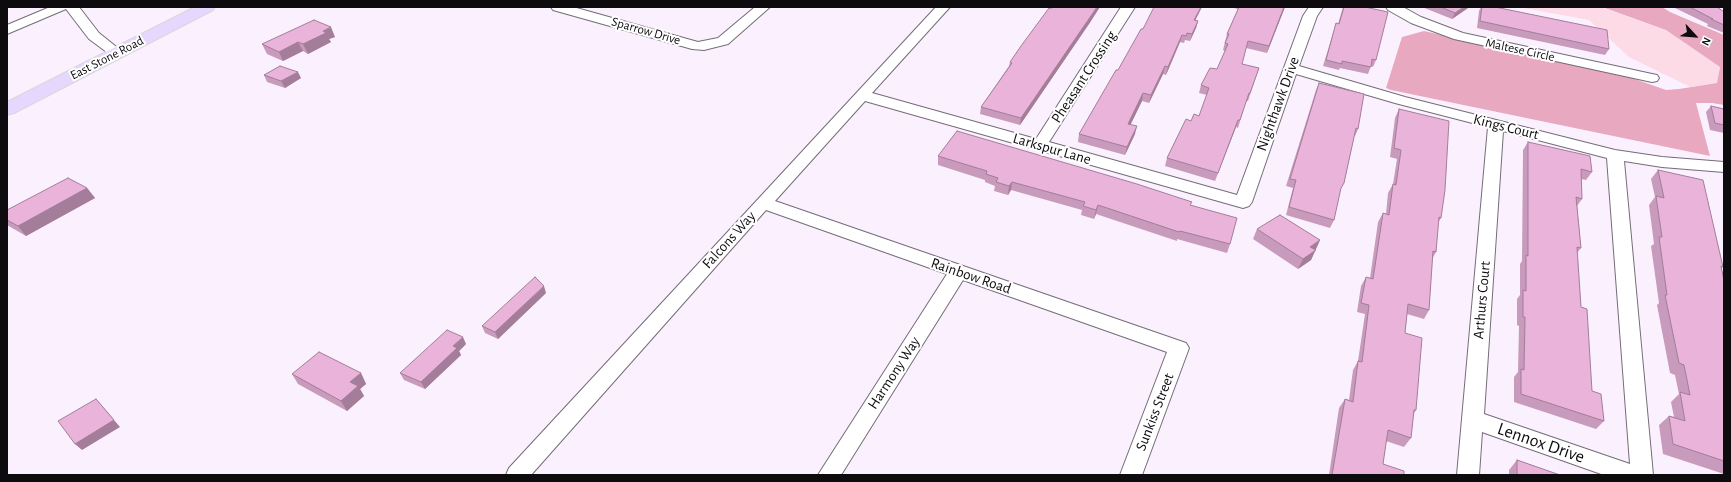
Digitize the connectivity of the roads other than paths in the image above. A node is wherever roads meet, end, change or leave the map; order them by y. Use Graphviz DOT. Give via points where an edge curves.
graph roads {
  1 [pos="61,7"];
  2 [pos="72,7"];
  3 [pos="207,7"];
  4 [pos="558,7"];
  5 [pos="763,7"];
  6 [pos="943,7"];
  7 [pos="1128,7"];
  8 [pos="1316,7"];
  9 [pos="1393,7"];
  10 [pos="7,30"];
  11 [pos="116,53"];
  12 [pos="1291,68"];
  13 [pos="1652,78"];
  14 [pos="862,95"];
  15 [pos="7,109"];
  16 [pos="1496,124"];
  17 [pos="1039,146"];
  18 [pos="1615,154"];
  19 [pos="1722,169"];
  20 [pos="1242,202"];
  21 [pos="763,203"];
  22 [pos="958,272"];
  23 [pos="1180,348"];
  24 [pos="1472,418"];
  25 [pos="516,475"];
  26 [pos="829,475"];
  27 [pos="1131,475"];
  28 [pos="1468,475"];
  29 [pos="1632,475"];
  30 [pos="1642,475"];
  1 -- 10 [label="street"];
  2 -- 11 [label="street" via="94,36"];
  3 -- 11 [label="main road, East Stone Road"];
  4 -- 5 [label="street, Sparrow Drive" via="697,46 723,41"];
  6 -- 14 [label="street, Falcons Way"];
  7 -- 17 [label="street, Pheasant Crossing"];
  8 -- 12 [label="street, Nighthawk Drive" via="1310,16"];
  9 -- 13 [label="street, Maltese Circle" via="1416,20 1459,36"];
  11 -- 15 [label="main road, East Stone Road"];
  12 -- 16 [label="street, Kings Court" via="1400,100"];
  12 -- 20 [label="street, Nighthawk Drive"];
  14 -- 17 [label="street, Larkspur Lane"];
  14 -- 21 [label="street, Falcons Way"];
  16 -- 18 [label="street, Kings Court"];
  16 -- 24 [label="street, Arthurs Court"];
  17 -- 20 [label="street, Larkspur Lane"];
  18 -- 19 [label="street, Kings Court"];
  18 -- 30 [label="street"];
  21 -- 22 [label="street, Rainbow Road"];
  21 -- 25 [label="street, Falcons Way"];
  22 -- 23 [label="street, Rainbow Road"];
  22 -- 26 [label="street, Harmony Way"];
  23 -- 27 [label="street, Sunkiss Street"];
  24 -- 28 [label="street, Arthurs Court"];
  24 -- 29 [label="street, Lennox Drive"];
}
